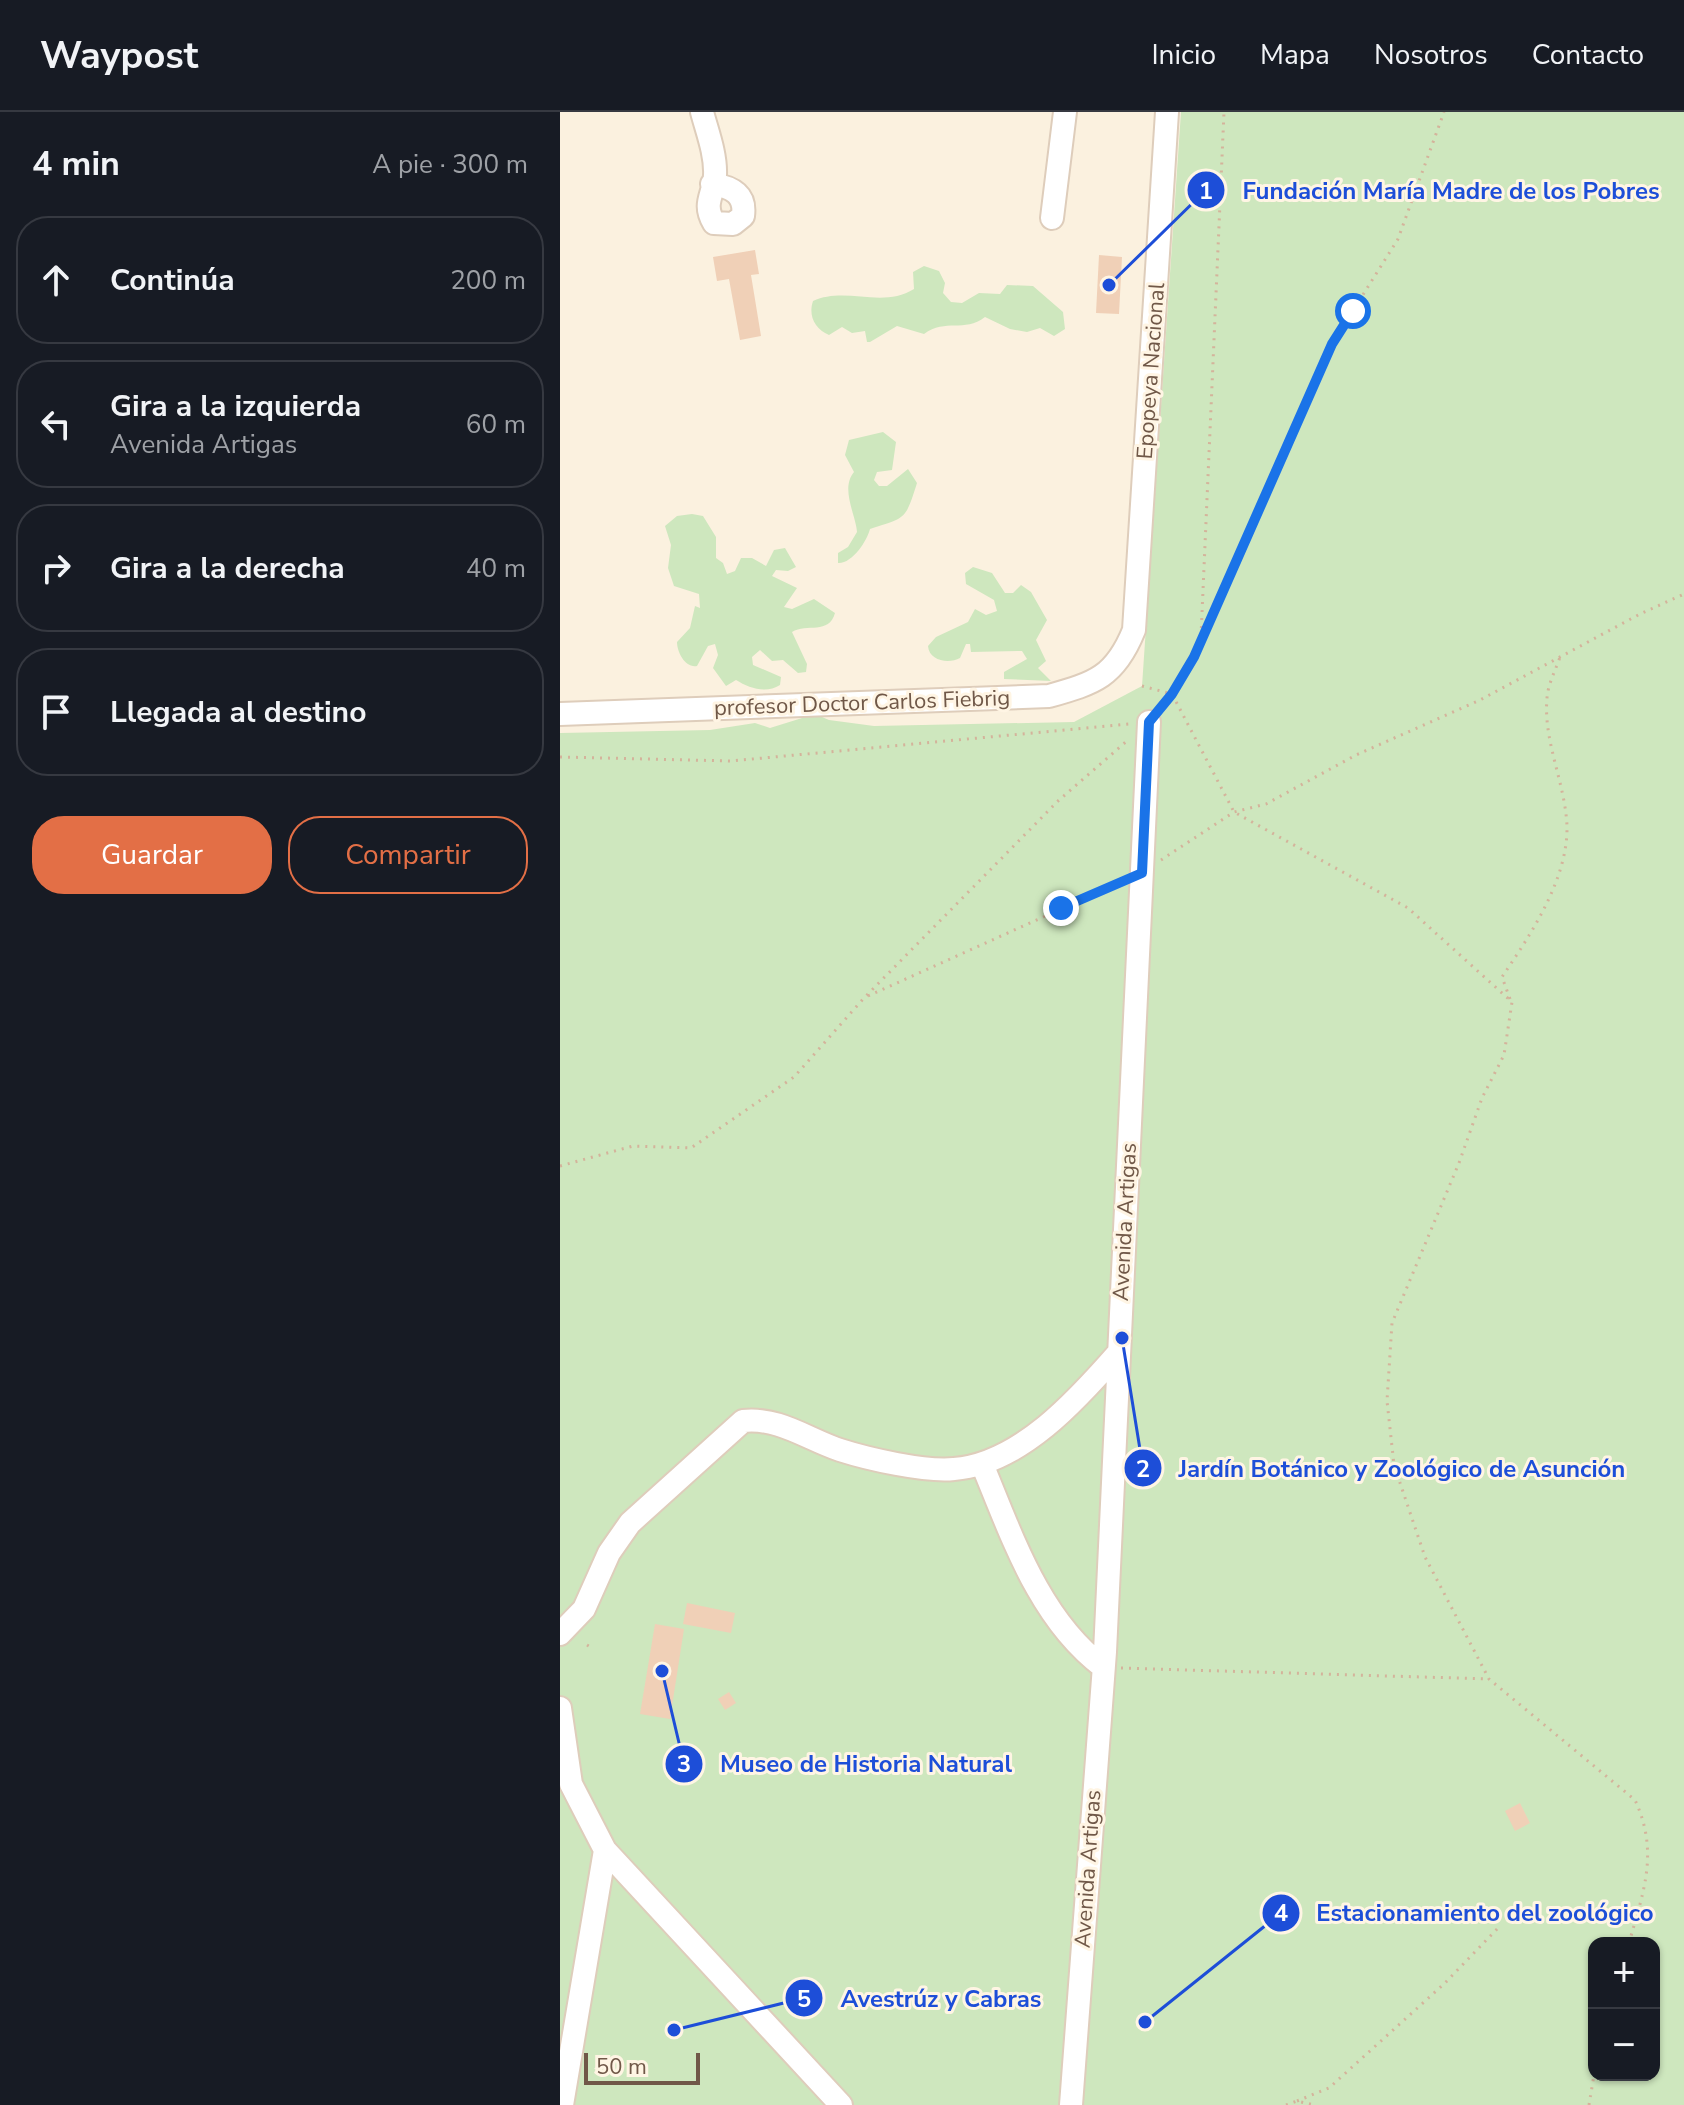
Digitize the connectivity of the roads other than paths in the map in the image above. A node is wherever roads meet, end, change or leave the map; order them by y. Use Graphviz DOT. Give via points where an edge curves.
graph roads {
  1 [pos="702,112"];
  2 [pos="1065,112"];
  3 [pos="1167,112"];
  4 [pos="712,184"];
  5 [pos="1052,218"];
  6 [pos="1134,630"];
  7 [pos="560,714"];
  8 [pos="1149,722"];
  9 [pos="1119,1352"];
  10 [pos="982,1464"];
  11 [pos="560,1634"];
  12 [pos="1103,1667"];
  13 [pos="560,1708"];
  14 [pos="605,1850"];
  15 [pos="562,2105"];
  16 [pos="841,2105"];
  17 [pos="1071,2105"];
  1 -- 4 [label="street" via="713,157"];
  2 -- 5 [label="street"];
  3 -- 6 [label="street, Epopeya Nacional"];
  6 -- 7 [label="street, profesor Doctor Carlos Fiebrig" via="1123,657 1105,676 1049,696"];
  8 -- 9 [label="street, Avenida Artigas"];
  9 -- 10 [label="street" via="1034,1435"];
  9 -- 12 [label="street, Avenida Artigas"];
  10 -- 11 [label="street" via="952,1470 927,1467 841,1450 764,1418 743,1421 630,1523 609,1553 584,1609"];
  10 -- 12 [label="street" via="1021,1557 1050,1609 1083,1652"];
  12 -- 17 [label="street, Avenida Artigas"];
  13 -- 14 [label="street" via="571,1784"];
  14 -- 15 [label="street"];
  14 -- 16 [label="street"];
}
